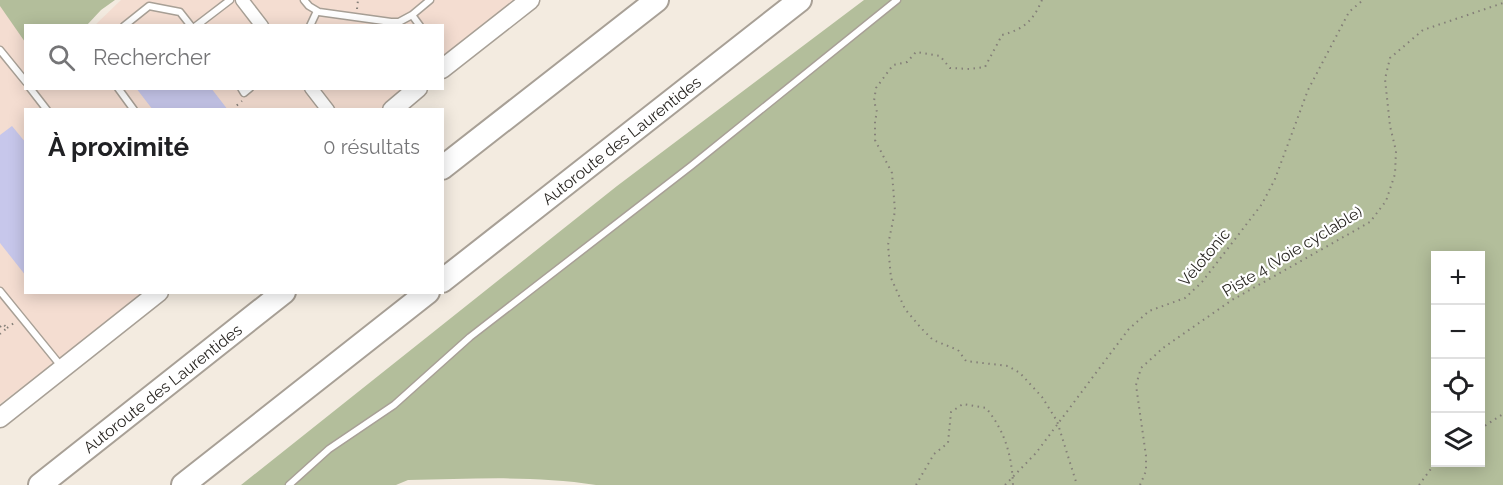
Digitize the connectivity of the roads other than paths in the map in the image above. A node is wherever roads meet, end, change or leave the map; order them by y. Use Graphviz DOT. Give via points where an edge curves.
graph roads {
  1 [pos="230,0"];
  2 [pos="242,0"];
  3 [pos="304,0"];
  4 [pos="430,0"];
  5 [pos="530,0"];
  6 [pos="657,0"];
  7 [pos="800,0"];
  8 [pos="897,0"];
  9 [pos="317,11"];
  10 [pos="412,15"];
  11 [pos="127,24"];
  12 [pos="189,24"];
  13 [pos="199,24"];
  14 [pos="260,24"];
  15 [pos="311,24"];
  16 [pos="419,24"];
  17 [pos="0,50"];
  18 [pos="445,63"];
  19 [pos="24,80"];
  20 [pos="32,90"];
  21 [pos="119,90"];
  22 [pos="312,90"];
  23 [pos="416,90"];
  24 [pos="45,108"];
  25 [pos="133,108"];
  26 [pos="326,108"];
  27 [pos="394,108"];
  28 [pos="444,166"];
  29 [pos="444,279"];
  30 [pos="0,291"];
  31 [pos="157,294"];
  32 [pos="281,294"];
  33 [pos="425,294"];
  34 [pos="63,369"];
  35 [pos="0,418"];
  36 [pos="40,485"];
  37 [pos="183,485"];
  38 [pos="289,485"];
  1 -- 13 [label="lane"];
  2 -- 14 [label="street"];
  3 -- 9 [label="lane"];
  4 -- 10 [label="lane"];
  5 -- 18 [label="street"];
  6 -- 28 [label="highway"];
  7 -- 29 [label="highway, Autoroute des Laurentides"];
  8 -- 38 [label="lane" via="470,337 394,405 329,449"];
  9 -- 10 [label="lane" via="392,22"];
  9 -- 15 [label="lane"];
  10 -- 16 [label="lane"];
  11 -- 12 [label="lane" via="150,6 180,12"];
  17 -- 19 [label="lane"];
  20 -- 24 [label="lane"];
  21 -- 25 [label="lane"];
  22 -- 26 [label="street"];
  23 -- 27 [label="street"];
  30 -- 34 [label="lane"];
  31 -- 34 [label="street"];
  32 -- 36 [label="highway, Autoroute des Laurentides"];
  33 -- 37 [label="highway"];
  34 -- 35 [label="street"];
}
